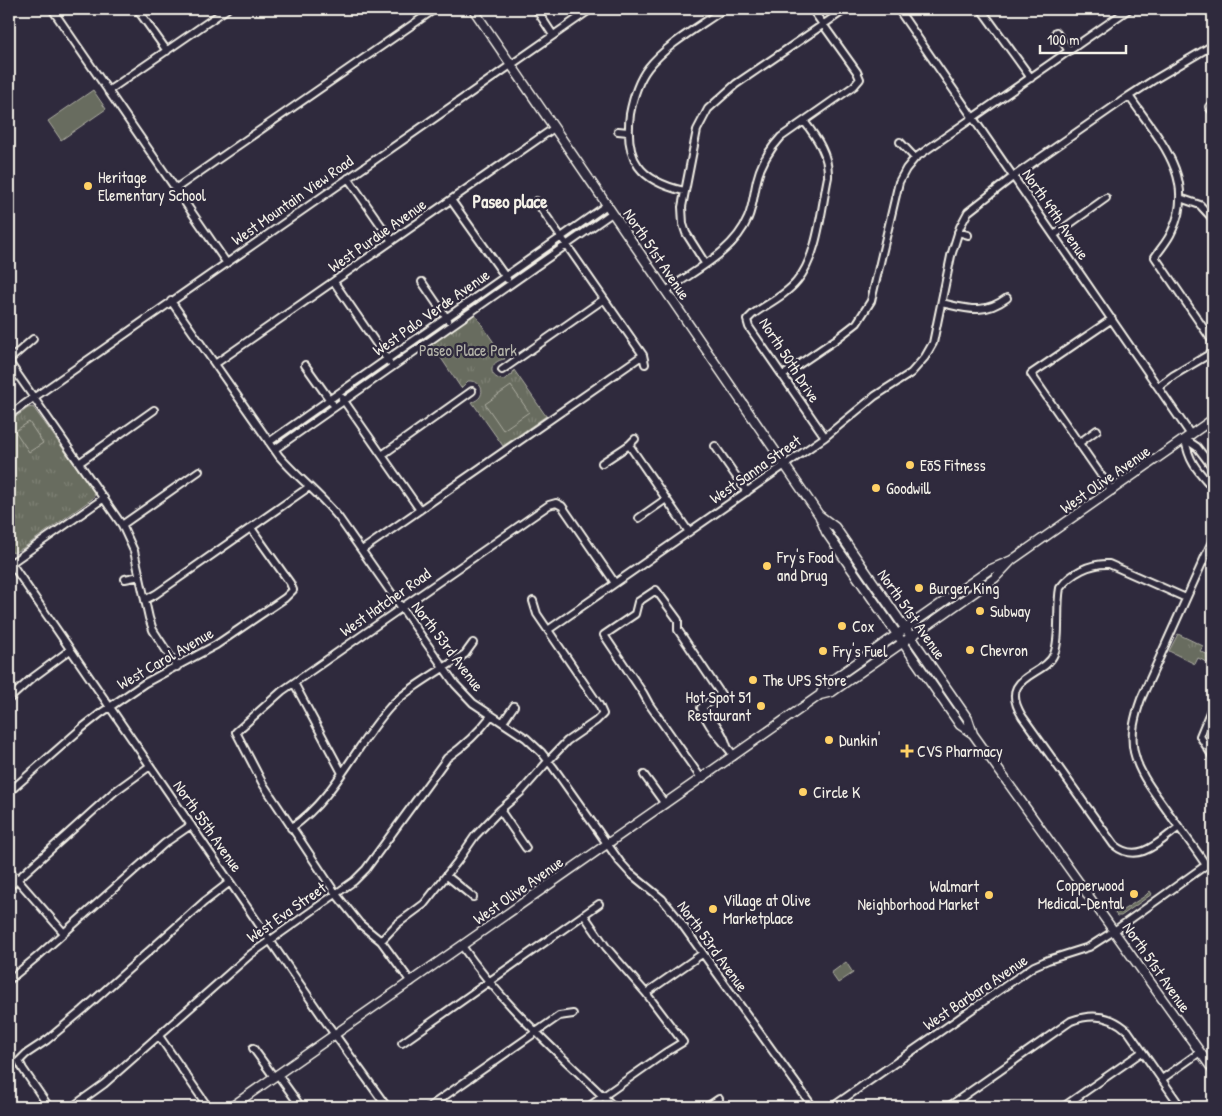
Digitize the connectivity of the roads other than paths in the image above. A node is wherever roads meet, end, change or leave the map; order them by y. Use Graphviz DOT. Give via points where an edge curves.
graph roads {
  1 [pos="52,9"];
  2 [pos="137,9"];
  3 [pos="227,9"];
  4 [pos="435,9"];
  5 [pos="473,9"];
  6 [pos="536,9"];
  7 [pos="591,9"];
  8 [pos="724,9"];
  9 [pos="812,9"];
  10 [pos="846,9"];
  11 [pos="898,9"];
  12 [pos="981,9"];
  13 [pos="1129,9"];
  14 [pos="823,25"];
  15 [pos="1056,32"];
  16 [pos="554,35"];
  17 [pos="1213,45"];
  18 [pos="167,51"];
  19 [pos="1069,51"];
  20 [pos="641,64"];
  21 [pos="511,65"];
  22 [pos="648,69"];
  23 [pos="1031,78"];
  24 [pos="108,92"];
  25 [pos="1129,96"];
  26 [pos="974,118"];
  27 [pos="804,121"];
  28 [pos="554,128"];
  29 [pos="618,131"];
  30 [pos="628,132"];
  31 [pos="900,142"];
  32 [pos="915,158"];
  33 [pos="1014,176"];
  34 [pos="348,178"];
  35 [pos="175,189"];
  36 [pos="684,191"];
  37 [pos="1106,198"];
  38 [pos="1180,198"];
  39 [pos="451,200"];
  40 [pos="536,201"];
  41 [pos="607,206"];
  42 [pos="612,213"];
  43 [pos="1213,219"];
  44 [pos="958,232"];
  45 [pos="968,235"];
  46 [pos="1054,235"];
  47 [pos="562,238"];
  48 [pos="392,241"];
  49 [pos="567,245"];
  50 [pos="226,262"];
  51 [pos="705,263"];
  52 [pos="505,277"];
  53 [pos="334,282"];
  54 [pos="422,282"];
  55 [pos="510,284"];
  56 [pos="666,291"];
  57 [pos="1007,298"];
  58 [pos="604,299"];
  59 [pos="171,301"];
  60 [pos="942,303"];
  61 [pos="446,318"];
  62 [pos="1112,319"];
  63 [pos="452,326"];
  64 [pos="33,339"];
  65 [pos="1213,342"];
  66 [pos="1213,352"];
  67 [pos="643,355"];
  68 [pos="388,359"];
  69 [pos="9,361"];
  70 [pos="216,364"];
  71 [pos="645,364"];
  72 [pos="305,365"];
  73 [pos="393,367"];
  74 [pos="502,370"];
  75 [pos="782,376"];
  76 [pos="1158,387"];
  77 [pos="472,391"];
  78 [pos="339,393"];
  79 [pos="33,397"];
  80 [pos="329,400"];
  81 [pos="344,401"];
  82 [pos="335,408"];
  83 [pos="154,410"];
  84 [pos="9,415"];
  85 [pos="1213,420"];
  86 [pos="1097,430"];
  87 [pos="825,437"];
  88 [pos="1188,437"];
  89 [pos="635,439"];
  90 [pos="270,442"];
  91 [pos="1079,443"];
  92 [pos="629,445"];
  93 [pos="715,446"];
  94 [pos="275,450"];
  95 [pos="382,454"];
  96 [pos="79,463"];
  97 [pos="602,463"];
  98 [pos="785,465"];
  99 [pos="1213,468"];
  100 [pos="199,471"];
  101 [pos="309,487"];
  102 [pos="1213,488"];
  103 [pos="1112,491"];
  104 [pos="746,492"];
  105 [pos="104,498"];
  106 [pos="666,499"];
  107 [pos="420,510"];
  108 [pos="819,515"];
  109 [pos="639,518"];
  110 [pos="122,525"];
  111 [pos="251,528"];
  112 [pos="689,532"];
  113 [pos="1213,539"];
  114 [pos="362,550"];
  115 [pos="1210,552"];
  116 [pos="1012,560"];
  117 [pos="10,561"];
  118 [pos="140,576"];
  119 [pos="125,579"];
  120 [pos="615,583"];
  121 [pos="1186,598"];
  122 [pos="145,600"];
  123 [pos="533,601"];
  124 [pos="402,607"];
  125 [pos="905,628"];
  126 [pos="548,630"];
  127 [pos="896,635"];
  128 [pos="911,638"];
  129 [pos="473,643"];
  130 [pos="902,644"];
  131 [pos="70,650"];
  132 [pos="177,667"];
  133 [pos="444,669"];
  134 [pos="294,682"];
  135 [pos="9,687"];
  136 [pos="820,695"];
  137 [pos="11,697"];
  138 [pos="1213,705"];
  139 [pos="514,706"];
  140 [pos="110,707"];
  141 [pos="491,716"];
  142 [pos="503,722"];
  143 [pos="973,734"];
  144 [pos="734,756"];
  145 [pos="1213,757"];
  146 [pos="548,760"];
  147 [pos="150,766"];
  148 [pos="342,772"];
  149 [pos="644,775"];
  150 [pos="701,778"];
  151 [pos="9,792"];
  152 [pos="665,804"];
  153 [pos="500,810"];
  154 [pos="191,825"];
  155 [pos="1179,827"];
  156 [pos="291,828"];
  157 [pos="608,844"];
  158 [pos="526,848"];
  159 [pos="1209,863"];
  160 [pos="9,870"];
  161 [pos="1213,870"];
  162 [pos="447,876"];
  163 [pos="17,879"];
  164 [pos="230,882"];
  165 [pos="9,887"];
  166 [pos="336,894"];
  167 [pos="473,896"];
  168 [pos="599,904"];
  169 [pos="584,915"];
  170 [pos="1114,931"];
  171 [pos="64,933"];
  172 [pos="270,940"];
  173 [pos="381,941"];
  174 [pos="462,946"];
  175 [pos="702,954"];
  176 [pos="9,980"];
  177 [pos="411,982"];
  178 [pos="488,982"];
  179 [pos="646,993"];
  180 [pos="573,1014"];
  181 [pos="536,1033"];
  182 [pos="336,1035"];
  183 [pos="159,1036"];
  184 [pos="402,1043"];
  185 [pos="253,1048"];
  186 [pos="1142,1052"];
  187 [pos="1200,1052"];
  188 [pos="1213,1070"];
  189 [pos="276,1076"];
  190 [pos="1162,1079"];
  191 [pos="603,1097"];
  192 [pos="719,1099"];
  193 [pos="49,1107"];
  194 [pos="72,1107"];
  195 [pos="208,1107"];
  196 [pos="231,1107"];
  197 [pos="301,1107"];
  198 [pos="387,1107"];
  199 [pos="429,1107"];
  200 [pos="588,1107"];
  201 [pos="614,1107"];
  202 [pos="707,1107"];
  203 [pos="813,1107"];
  204 [pos="832,1107"];
  205 [pos="948,1107"];
  206 [pos="1063,1107"];
  207 [pos="1180,1107"];
  1 -- 24 [label="street"];
  2 -- 18 [label="street"];
  3 -- 18 [label="street"];
  4 -- 35 [label="street"];
  5 -- 21 [label="main road, North 51st Avenue"];
  6 -- 16 [label="street"];
  7 -- 16 [label="street, West Mountain View Road"];
  8 -- 22 [label="street" via="665,51"];
  9 -- 14 [label="street"];
  10 -- 14 [label="street"];
  11 -- 26 [label="street, North 49th Avenue"];
  12 -- 23 [label="street"];
  13 -- 19 [label="street"];
  14 -- 27 [label="street" via="860,79"];
  14 -- 36 [label="street" via="736,84 708,109 697,130"];
  15 -- 19 [label="street"];
  16 -- 21 [label="street, West Mountain View Road"];
  17 -- 25 [label="street"];
  18 -- 24 [label="street"];
  19 -- 23 [label="street"];
  20 -- 22 [label="street"];
  21 -- 28 [label="main road, North 51st Avenue"];
  21 -- 34 [label="street, West Mountain View Road"];
  22 -- 30 [label="street" via="636,91"];
  23 -- 26 [label="street"];
  24 -- 35 [label="street"];
  25 -- 33 [label="street"];
  25 -- 38 [label="street" via="1172,160 1178,175"];
  26 -- 32 [label="street"];
  26 -- 33 [label="street, North 49th Avenue"];
  27 -- 51 [label="street" via="781,137 766,157 748,218 738,236"];
  27 -- 75 [label="street, North 50th Drive" via="822,148 828,169 812,254 796,282 747,320"];
  28 -- 39 [label="street, West Purdue Avenue"];
  28 -- 41 [label="main road, North 51st Avenue"];
  29 -- 30 [label="street"];
  30 -- 36 [label="street" via="630,148 642,170 650,178"];
  31 -- 32 [label="street"];
  32 -- 75 [label="street" via="899,182 871,300 857,323"];
  33 -- 44 [label="street" via="968,212"];
  33 -- 46 [label="street, North 49th Avenue"];
  34 -- 48 [label="street"];
  34 -- 50 [label="street, West Mountain View Road"];
  35 -- 50 [label="street"];
  36 -- 51 [label="street" via="683,224 690,242"];
  37 -- 46 [label="street"];
  38 -- 43 [label="street" via="1200,205"];
  38 -- 65 [label="street" via="1172,231 1155,257"];
  39 -- 48 [label="street, West Purdue Avenue"];
  39 -- 52 [label="street"];
  40 -- 47 [label="street"];
  41 -- 42 [label="main road, North 51st Avenue"];
  41 -- 47 [label="street, West Palo Verde Avenue"];
  42 -- 49 [label="street, West Palo Verde Avenue"];
  42 -- 56 [label="main road, North 51st Avenue"];
  44 -- 45 [label="street"];
  44 -- 60 [label="street"];
  46 -- 62 [label="street, North 49th Avenue"];
  47 -- 49 [label="street"];
  47 -- 52 [label="street, West Palo Verde Avenue"];
  48 -- 53 [label="street, West Purdue Avenue"];
  49 -- 55 [label="street, West Palo Verde Avenue"];
  49 -- 58 [label="street"];
  50 -- 59 [label="street, West Mountain View Road"];
  51 -- 56 [label="street"];
  52 -- 55 [label="street"];
  52 -- 61 [label="street, West Palo Verde Avenue"];
  53 -- 68 [label="street"];
  53 -- 70 [label="street, West Purdue Avenue"];
  54 -- 61 [label="street"];
  55 -- 63 [label="street, West Palo Verde Avenue"];
  56 -- 98 [label="main road, North 51st Avenue"];
  57 -- 60 [label="street" via="985,310"];
  58 -- 67 [label="street"];
  58 -- 74 [label="street"];
  59 -- 70 [label="street, North 53rd Avenue"];
  59 -- 79 [label="street, West Mountain View Road"];
  60 -- 87 [label="street, West Sanna Street" via="933,343 925,357 911,373 874,396"];
  61 -- 63 [label="street"];
  61 -- 68 [label="street, West Palo Verde Avenue"];
  62 -- 76 [label="street, North 49th Avenue"];
  62 -- 91 [label="street" via="1031,374"];
  63 -- 73 [label="street, West Palo Verde Avenue"];
  64 -- 69 [label="street"];
  66 -- 76 [label="street"];
  67 -- 71 [label="street"];
  67 -- 107 [label="street"];
  68 -- 73 [label="street"];
  68 -- 78 [label="street, West Palo Verde Avenue"];
  69 -- 79 [label="street"];
  70 -- 90 [label="street, North 53rd Avenue"];
  72 -- 80 [label="street"];
  73 -- 81 [label="street, West Palo Verde Avenue"];
  75 -- 87 [label="street, North 50th Drive"];
  76 -- 88 [label="street, North 49th Avenue"];
  77 -- 95 [label="street"];
  78 -- 80 [label="street, West Palo Verde Avenue"];
  78 -- 81 [label="street"];
  79 -- 84 [label="street, West Mountain View Road"];
  79 -- 96 [label="street"];
  80 -- 82 [label="street"];
  80 -- 90 [label="street, West Palo Verde Avenue"];
  81 -- 82 [label="street, West Palo Verde Avenue"];
  81 -- 95 [label="street"];
  82 -- 94 [label="street, West Palo Verde Avenue"];
  83 -- 96 [label="street"];
  85 -- 88 [label="main road, West Olive Avenue"];
  86 -- 91 [label="street"];
  87 -- 98 [label="street, West Sanna Street"];
  88 -- 99 [label="street, North 49th Avenue"];
  88 -- 102 [label="street, North 49th Avenue" via="1187,455"];
  88 -- 103 [label="main road, West Olive Avenue"];
  89 -- 92 [label="street"];
  90 -- 94 [label="street, North 53rd Avenue"];
  91 -- 103 [label="street"];
  92 -- 97 [label="street"];
  92 -- 106 [label="street"];
  93 -- 104 [label="street"];
  94 -- 101 [label="street, North 53rd Avenue"];
  95 -- 107 [label="street"];
  96 -- 105 [label="street"];
  98 -- 104 [label="street, West Sanna Street"];
  98 -- 108 [label="main road, North 51st Avenue"];
  100 -- 110 [label="street"];
  101 -- 111 [label="street"];
  101 -- 114 [label="street, North 53rd Avenue" via="330,506"];
  103 -- 116 [label="main road, West Olive Avenue"];
  104 -- 112 [label="street, West Sanna Street"];
  105 -- 110 [label="street"];
  105 -- 117 [label="street"];
  106 -- 109 [label="street"];
  106 -- 112 [label="street"];
  107 -- 114 [label="street"];
  108 -- 125 [label="main road, North 51st Avenue" via="835,527"];
  108 -- 127 [label="main road, North 51st Avenue" via="826,532"];
  110 -- 118 [label="street" via="134,551"];
  111 -- 122 [label="street"];
  111 -- 132 [label="street, West Carol Avenue" via="293,590 216,645"];
  112 -- 120 [label="street, West Sanna Street"];
  113 -- 115 [label="street"];
  114 -- 124 [label="street, North 53rd Avenue"];
  115 -- 121 [label="street"];
  116 -- 125 [label="main road, West Olive Avenue" via="989,570"];
  116 -- 128 [label="main road, West Olive Avenue" via="995,578"];
  117 -- 131 [label="street, North 55th Avenue"];
  118 -- 119 [label="street"];
  118 -- 122 [label="street"];
  120 -- 124 [label="street, West Hatcher Road" via="562,506 556,503"];
  120 -- 126 [label="street, West Sanna Street"];
  121 -- 155 [label="street" via="1141,699 1133,736 1139,768"];
  121 -- 155 [label="street" via="1109,564 1088,566 1060,588 1055,653 1022,681 1016,694 1016,707 1114,845 1131,853 1144,851"];
  122 -- 132 [label="street" via="153,630"];
  123 -- 126 [label="street"];
  124 -- 133 [label="street, North 53rd Avenue"];
  124 -- 134 [label="street, West Hatcher Road"];
  125 -- 127 [label="main road, West Olive Avenue"];
  125 -- 128 [label="main road, North 51st Avenue"];
  126 -- 146 [label="street" via="602,714"];
  127 -- 130 [label="main road, North 51st Avenue"];
  127 -- 136 [label="main road, West Olive Avenue" via="825,685"];
  128 -- 130 [label="main road, West Olive Avenue"];
  128 -- 143 [label="main road, North 51st Avenue" via="968,719"];
  129 -- 133 [label="street" via="465,654"];
  130 -- 136 [label="main road, West Olive Avenue" via="832,692"];
  130 -- 143 [label="main road, North 51st Avenue" via="960,725"];
  131 -- 137 [label="street"];
  131 -- 140 [label="street, North 55th Avenue"];
  132 -- 140 [label="street, West Carol Avenue" via="145,683"];
  133 -- 141 [label="street, North 53rd Avenue" via="473,704"];
  133 -- 148 [label="street" via="396,701"];
  134 -- 148 [label="street"];
  134 -- 156 [label="street, West Hatcher Road" via="236,732"];
  135 -- 137 [label="street"];
  136 -- 144 [label="main road, West Olive Avenue"];
  138 -- 145 [label="street" via="1200,736"];
  139 -- 142 [label="street"];
  140 -- 147 [label="street, North 55th Avenue"];
  140 -- 151 [label="street, West Carol Avenue"];
  141 -- 142 [label="street, North 53rd Avenue"];
  141 -- 166 [label="street, West Eva Street" via="478,734 447,758 366,869"];
  142 -- 146 [label="street, North 53rd Avenue" via="526,738"];
  143 -- 170 [label="main road, North 51st Avenue"];
  144 -- 150 [label="main road, West Olive Avenue"];
  144 -- 150 [label="street" via="720,741 700,708 721,694 678,630 678,620 656,590 638,602 635,614 604,635"];
  146 -- 153 [label="street" via="521,792"];
  146 -- 157 [label="street, North 53rd Avenue"];
  147 -- 154 [label="street, North 55th Avenue"];
  147 -- 163 [label="street" via="114,792"];
  148 -- 156 [label="street" via="310,814"];
  149 -- 152 [label="street"];
  150 -- 152 [label="main road, West Olive Avenue"];
  152 -- 157 [label="main road, West Olive Avenue"];
  153 -- 158 [label="street"];
  153 -- 162 [label="street" via="475,836"];
  154 -- 164 [label="street, North 55th Avenue"];
  154 -- 171 [label="street" via="165,843"];
  155 -- 159 [label="street"];
  156 -- 166 [label="street"];
  157 -- 174 [label="main road, West Olive Avenue"];
  157 -- 175 [label="street, North 53rd Avenue" via="630,872 662,899"];
  159 -- 161 [label="street"];
  159 -- 170 [label="street, West Barbara Avenue"];
  160 -- 163 [label="street"];
  162 -- 167 [label="street"];
  162 -- 173 [label="street" via="424,904"];
  163 -- 165 [label="street"];
  163 -- 171 [label="street"];
  164 -- 172 [label="street, North 55th Avenue"];
  164 -- 193 [label="street" via="83,1010 19,1061"];
  166 -- 172 [label="street, West Eva Street"];
  166 -- 173 [label="street" via="360,924"];
  168 -- 169 [label="street"];
  169 -- 178 [label="street"];
  169 -- 179 [label="street" via="606,947"];
  170 -- 187 [label="main road, North 51st Avenue"];
  170 -- 204 [label="street, West Barbara Avenue" via="1089,947 1034,966"];
  171 -- 176 [label="street"];
  172 -- 182 [label="street, North 55th Avenue"];
  172 -- 183 [label="street, West Eva Street"];
  173 -- 177 [label="street"];
  174 -- 177 [label="main road, West Olive Avenue"];
  174 -- 178 [label="street"];
  175 -- 179 [label="street"];
  175 -- 203 [label="street, North 53rd Avenue"];
  177 -- 182 [label="main road, West Olive Avenue"];
  178 -- 181 [label="street"];
  178 -- 184 [label="street"];
  179 -- 191 [label="street" via="683,1042"];
  180 -- 181 [label="street" via="559,1016"];
  181 -- 191 [label="street"];
  181 -- 199 [label="street"];
  182 -- 189 [label="main road, West Olive Avenue"];
  182 -- 198 [label="street, North 55th Avenue"];
  183 -- 194 [label="street, West Eva Street"];
  183 -- 195 [label="street"];
  185 -- 189 [label="street"];
  186 -- 190 [label="street"];
  186 -- 205 [label="street" via="1122,1026 1097,1016 1085,1017 1071,1021"];
  186 -- 206 [label="street"];
  187 -- 188 [label="main road, North 51st Avenue"];
  187 -- 190 [label="street"];
  189 -- 196 [label="main road, West Olive Avenue"];
  189 -- 197 [label="street"];
  190 -- 207 [label="street"];
  191 -- 200 [label="street"];
  191 -- 201 [label="street"];
  192 -- 202 [label="street"];
}
